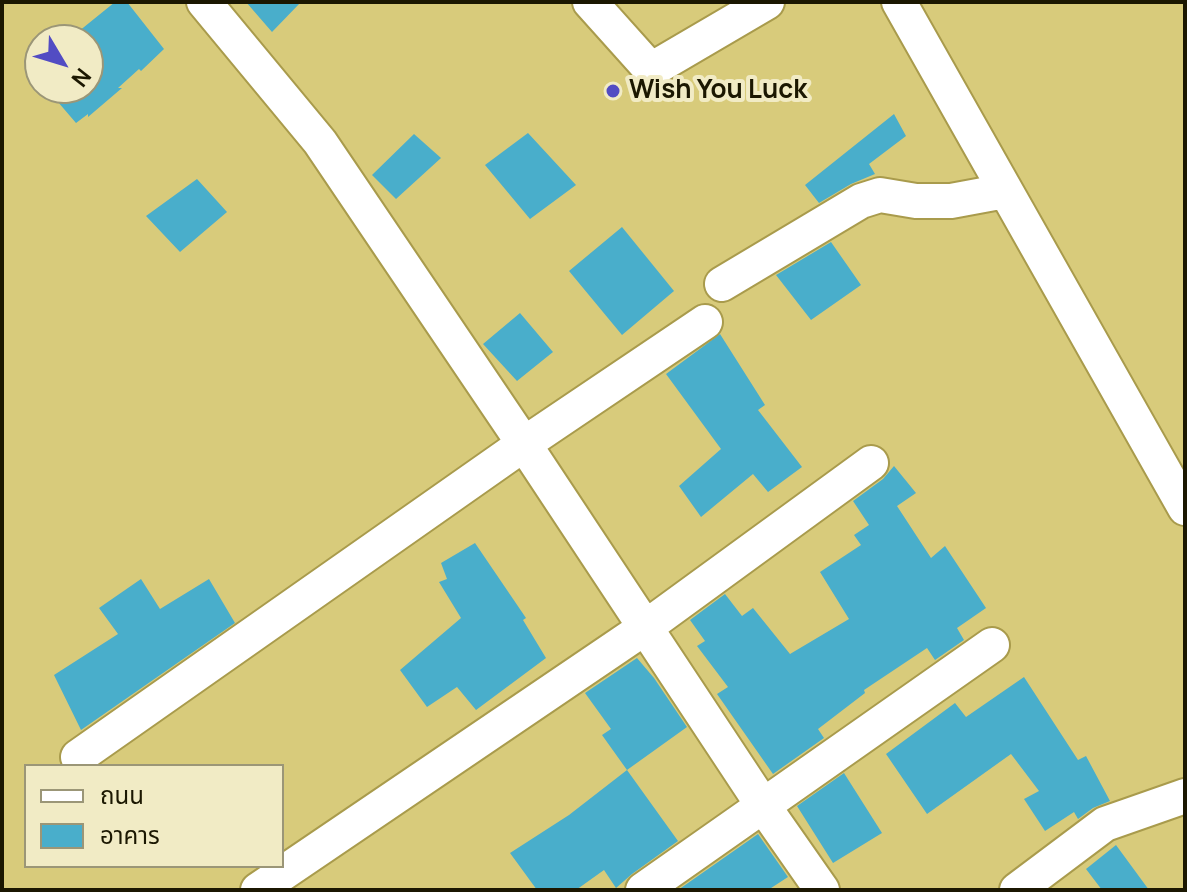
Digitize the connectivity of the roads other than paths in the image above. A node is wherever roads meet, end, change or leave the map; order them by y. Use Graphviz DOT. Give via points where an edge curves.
graph roads {
  1 [pos="204,2"];
  2 [pos="590,2"];
  3 [pos="767,2"];
  4 [pos="899,2"];
  5 [pos="1005,191"];
  6 [pos="722,284"];
  7 [pos="705,322"];
  8 [pos="524,444"];
  9 [pos="871,463"];
  10 [pos="1185,508"];
  11 [pos="646,627"];
  12 [pos="992,645"];
  13 [pos="78,757"];
  14 [pos="1185,796"];
  15 [pos="764,807"];
  16 [pos="258,890"];
  17 [pos="643,890"];
  18 [pos="822,890"];
  19 [pos="1017,890"];
  1 -- 8 [label="street" via="320,142"];
  2 -- 3 [label="street" via="651,70"];
  4 -- 5 [label="street"];
  5 -- 6 [label="street" via="951,201 880,195 861,201"];
  5 -- 10 [label="street"];
  7 -- 8 [label="street"];
  8 -- 11 [label="street"];
  8 -- 13 [label="street"];
  9 -- 11 [label="street"];
  11 -- 15 [label="street"];
  11 -- 16 [label="street"];
  12 -- 15 [label="street"];
  14 -- 19 [label="street" via="1105,824"];
  15 -- 17 [label="street"];
  15 -- 18 [label="street"];
}
